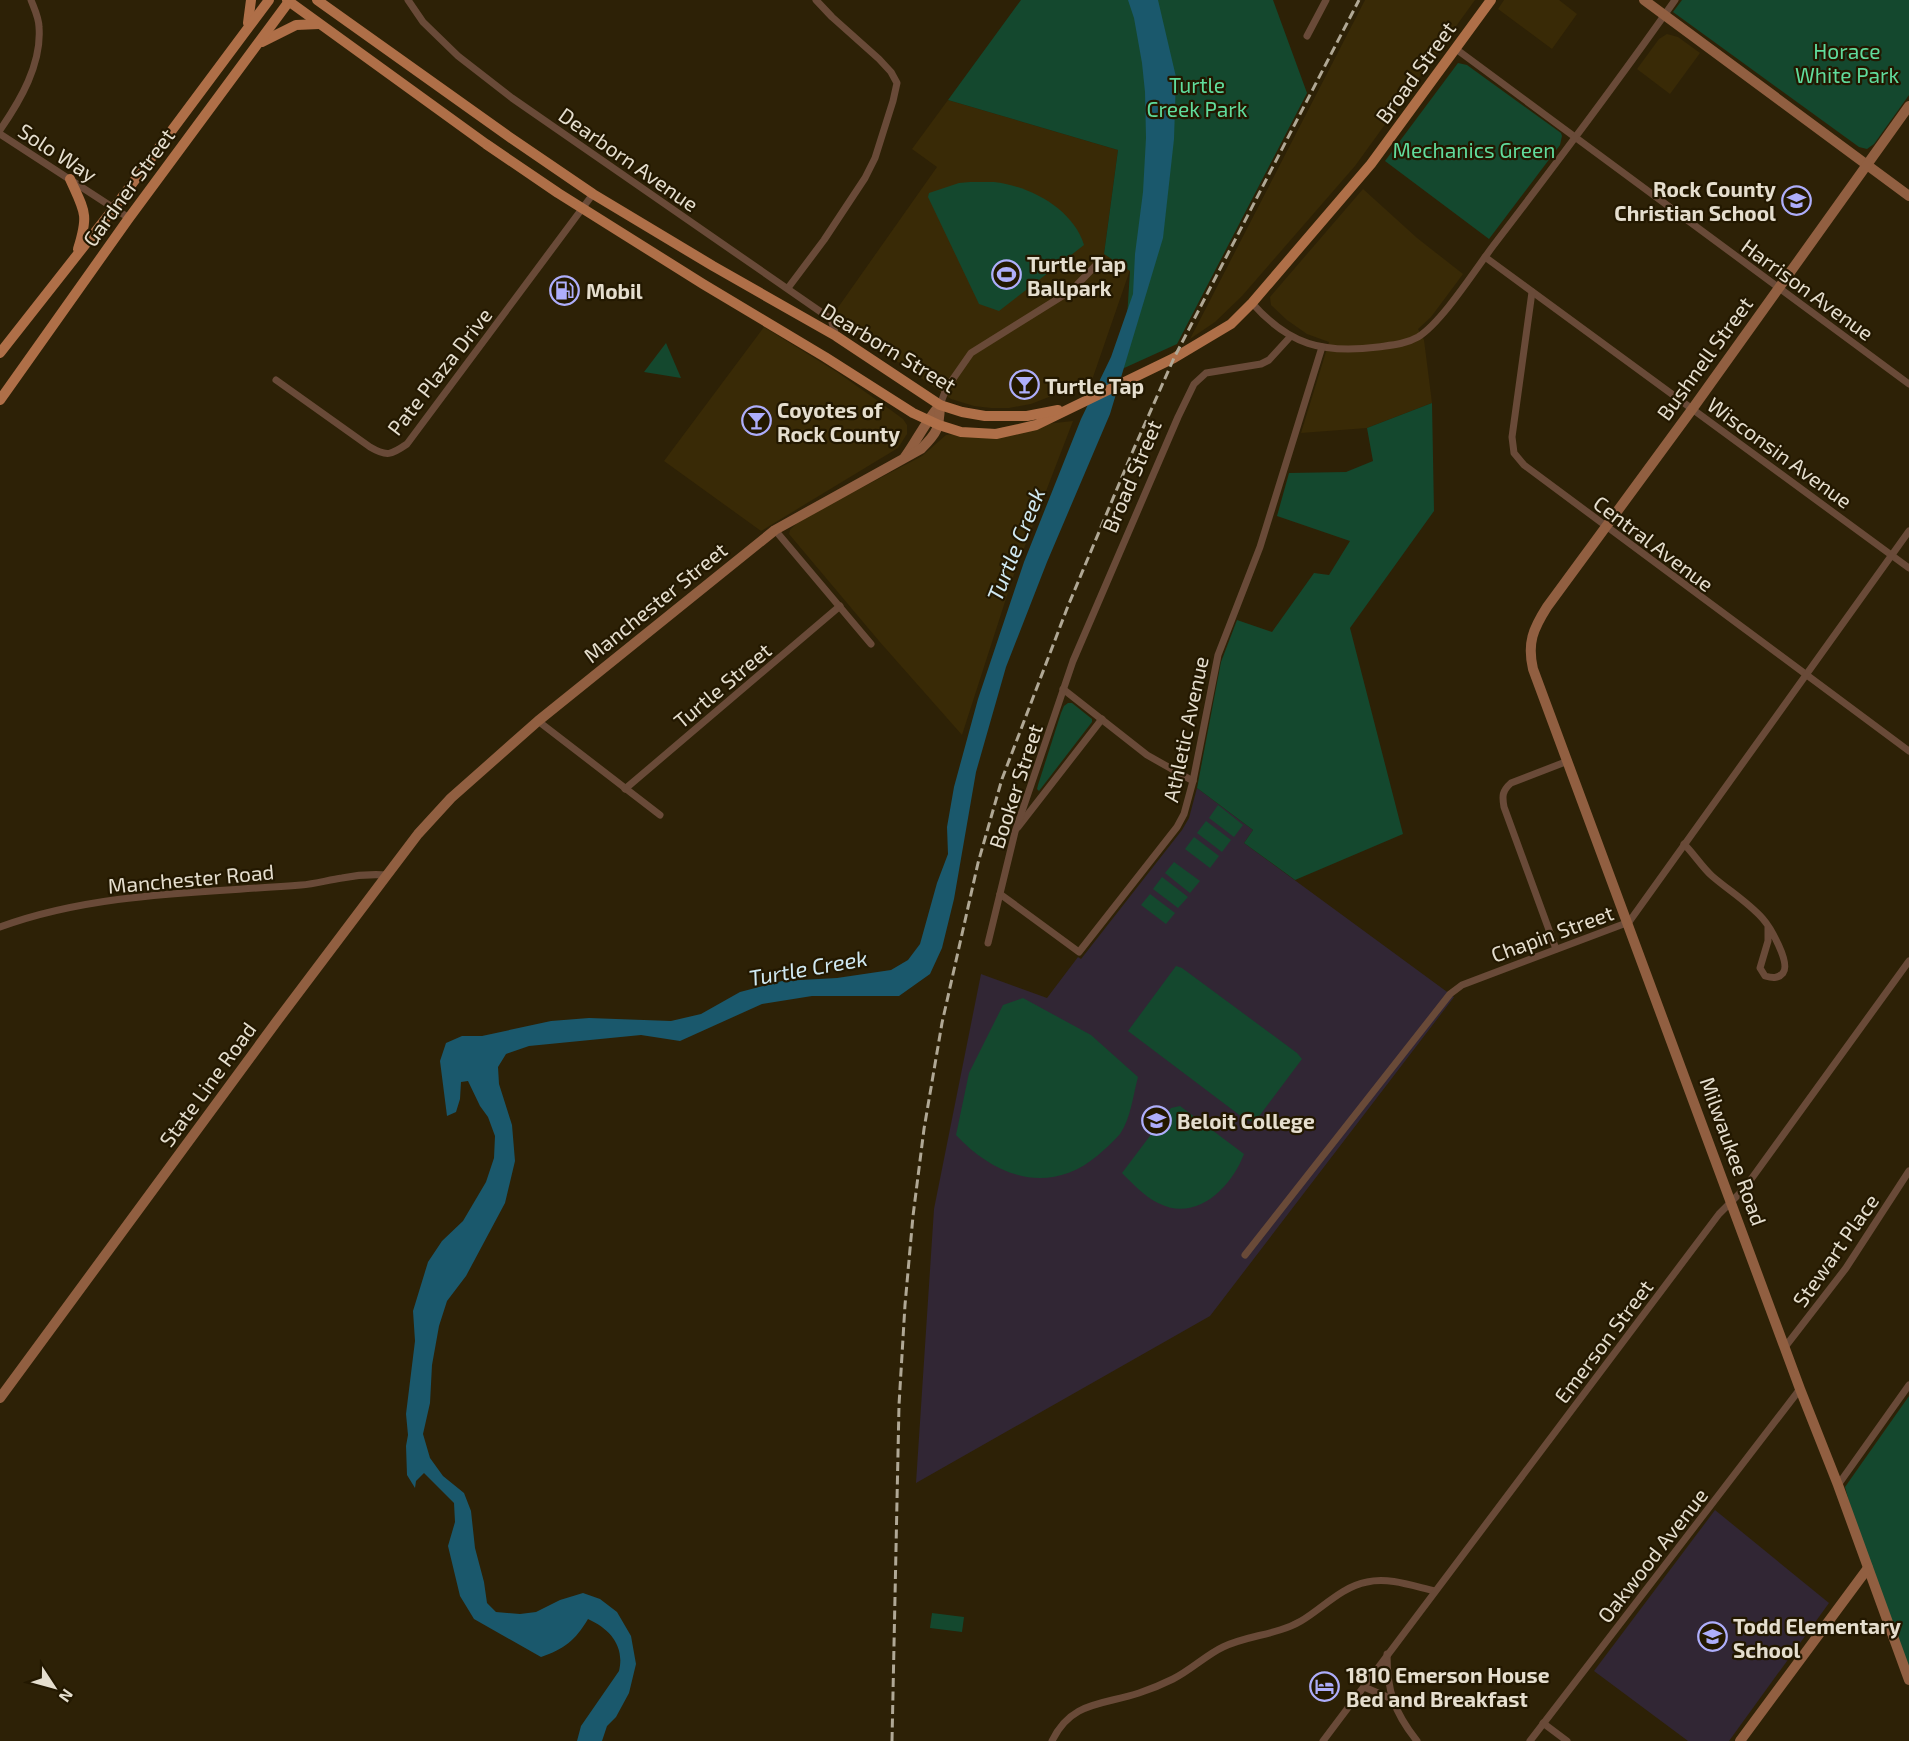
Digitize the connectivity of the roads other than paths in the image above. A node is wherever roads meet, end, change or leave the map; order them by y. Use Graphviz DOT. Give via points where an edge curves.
graph roads {
  1 [pos="31,0"];
  2 [pos="251,0"];
  3 [pos="269,0"];
  4 [pos="317,0"];
  5 [pos="328,0"];
  6 [pos="408,0"];
  7 [pos="816,0"];
  8 [pos="1326,0"];
  9 [pos="1491,0"];
  10 [pos="1644,0"];
  11 [pos="1675,0"];
  12 [pos="289,1"];
  13 [pos="333,11"];
  14 [pos="1665,15"];
  15 [pos="319,24"];
  16 [pos="247,29"];
  17 [pos="1306,36"];
  18 [pos="256,46"];
  19 [pos="1456,49"];
  20 [pos="1909,106"];
  21 [pos="0,132"];
  22 [pos="1576,137"];
  23 [pos="1867,165"];
  24 [pos="70,179"];
  25 [pos="593,194"];
  26 [pos="1909,195"];
  27 [pos="114,208"];
  28 [pos="582,209"];
  29 [pos="129,219"];
  30 [pos="75,257"];
  31 [pos="1485,257"];
  32 [pos="1114,268"];
  33 [pos="788,288"];
  34 [pos="1778,288"];
  35 [pos="1532,292"];
  36 [pos="1252,303"];
  37 [pos="836,336"];
  38 [pos="1290,337"];
  39 [pos="1322,347"];
  40 [pos="0,353"];
  41 [pos="276,380"];
  42 [pos="1909,384"];
  43 [pos="0,400"];
  44 [pos="940,405"];
  45 [pos="1073,407"];
  46 [pos="1693,408"];
  47 [pos="927,420"];
  48 [pos="939,425"];
  49 [pos="902,461"];
  50 [pos="1605,527"];
  51 [pos="775,530"];
  52 [pos="1909,531"];
  53 [pos="1892,555"];
  54 [pos="1909,568"];
  55 [pos="840,606"];
  56 [pos="1533,634"];
  57 [pos="871,644"];
  58 [pos="1805,675"];
  59 [pos="1063,689"];
  60 [pos="1102,719"];
  61 [pos="538,721"];
  62 [pos="1909,751"];
  63 [pos="1568,761"];
  64 [pos="1193,781"];
  65 [pos="625,789"];
  66 [pos="451,798"];
  67 [pos="660,815"];
  68 [pos="1015,832"];
  69 [pos="1684,844"];
  70 [pos="387,875"];
  71 [pos="1000,894"];
  72 [pos="1629,922"];
  73 [pos="0,927"];
  74 [pos="1768,927"];
  75 [pos="988,943"];
  76 [pos="1556,949"];
  77 [pos="1909,961"];
  78 [pos="1909,1171"];
  79 [pos="1731,1201"];
  80 [pos="1245,1255"];
  81 [pos="1785,1347"];
  82 [pos="1909,1385"];
  83 [pos="1800,1389"];
  84 [pos="0,1398"];
  85 [pos="1838,1485"];
  86 [pos="1868,1568"];
  87 [pos="1435,1591"];
  88 [pos="1388,1654"];
  89 [pos="1909,1680"];
  90 [pos="1364,1687"];
  91 [pos="1392,1699"];
  92 [pos="1543,1723"];
  93 [pos="1052,1741"];
  94 [pos="1323,1741"];
  95 [pos="1417,1741"];
  96 [pos="1530,1741"];
  97 [pos="1567,1741"];
  98 [pos="1740,1741"];
  1 -- 21 [label="street" via="39,25 37,54 26,85"];
  2 -- 16 [label="main road"];
  3 -- 16 [label="main road, Gardner Street"];
  4 -- 13 [label="main road, Dearborn Street"];
  5 -- 13 [label="main road"];
  6 -- 33 [label="street, Dearborn Avenue" via="423,22 458,56 512,98"];
  7 -- 33 [label="street" via="879,59 897,83 881,141 865,178"];
  8 -- 17 [label="street"];
  9 -- 19 [label="main road, Broad Street"];
  10 -- 14 [label="street"];
  11 -- 14 [label="street"];
  12 -- 15 [label="main road, Dearborn Street"];
  12 -- 18 [label="main road, Gardner Street"];
  13 -- 25 [label="main road, Dearborn Street"];
  14 -- 22 [label="street"];
  14 -- 23 [label="street"];
  15 -- 18 [label="main road" via="296,24"];
  15 -- 28 [label="main road, Dearborn Street"];
  16 -- 27 [label="main road, Gardner Street"];
  18 -- 29 [label="main road, Gardner Street"];
  19 -- 22 [label="street, Harrison Avenue"];
  19 -- 36 [label="main road, Broad Street" via="1364,171"];
  20 -- 23 [label="street, Bushnell Street"];
  21 -- 24 [label="street, Solo Way"];
  22 -- 31 [label="street"];
  22 -- 34 [label="street, Harrison Avenue"];
  23 -- 26 [label="street"];
  23 -- 34 [label="street, Bushnell Street"];
  24 -- 27 [label="street, Solo Way"];
  24 -- 30 [label="main road" via="85,217"];
  25 -- 28 [label="street, Pate Plaza Drive"];
  25 -- 37 [label="main road, Dearborn Street"];
  27 -- 29 [label="street, Solo Way"];
  27 -- 30 [label="main road, Gardner Street"];
  28 -- 41 [label="street, Pate Plaza Drive" via="407,444 391,454 370,447"];
  28 -- 47 [label="main road, Dearborn Street"];
  29 -- 43 [label="main road, Gardner Street"];
  30 -- 40 [label="main road, Gardner Street"];
  31 -- 35 [label="street, Wisconsin Avenue"];
  31 -- 39 [label="street" via="1434,323 1419,336 1399,344 1373,347"];
  32 -- 44 [label="street" via="1097,264 1072,290 971,353 946,389"];
  33 -- 37 [label="street, Dearborn Avenue" via="831,319"];
  34 -- 42 [label="street, Harrison Avenue"];
  34 -- 46 [label="street, Bushnell Street"];
  35 -- 46 [label="street, Wisconsin Avenue"];
  35 -- 50 [label="street, Central Avenue" via="1512,437 1514,453 1524,465"];
  36 -- 38 [label="street"];
  36 -- 45 [label="main road, Broad Street" via="1231,324 1174,358"];
  37 -- 44 [label="main road, Dearborn Street"];
  38 -- 39 [label="street"];
  38 -- 59 [label="street, Broad Street" via="1261,364 1206,373 1194,384"];
  39 -- 64 [label="street, Athletic Avenue" via="1260,547 1218,655"];
  44 -- 45 [label="main road, Dearborn Street" via="985,416 1027,416"];
  44 -- 47 [label="street, Manchester Street"];
  44 -- 48 [label="street"];
  45 -- 48 [label="main road, Dearborn Street" via="1036,425 996,434 960,432"];
  46 -- 50 [label="street, Bushnell Street"];
  46 -- 53 [label="street, Wisconsin Avenue"];
  47 -- 48 [label="main road, Dearborn Street"];
  47 -- 49 [label="street, Manchester Street"];
  48 -- 49 [label="street, Manchester Street" via="921,449"];
  49 -- 51 [label="street, Manchester Street"];
  50 -- 56 [label="street, Bushnell Street" via="1547,607"];
  50 -- 58 [label="street, Central Avenue"];
  51 -- 55 [label="street"];
  51 -- 61 [label="street, Manchester Street"];
  52 -- 53 [label="street, Chapin Street"];
  53 -- 54 [label="street, Wisconsin Avenue"];
  53 -- 58 [label="street, Chapin Street"];
  55 -- 57 [label="street"];
  55 -- 65 [label="street, Turtle Street"];
  56 -- 63 [label="street, Milwaukee Road" via="1533,669"];
  58 -- 62 [label="street, Central Avenue"];
  58 -- 69 [label="street, Chapin Street"];
  59 -- 60 [label="street"];
  59 -- 68 [label="street, Booker Street"];
  60 -- 64 [label="street" via="1148,755"];
  60 -- 68 [label="street"];
  61 -- 65 [label="street"];
  61 -- 66 [label="street, Manchester Street"];
  63 -- 72 [label="street, Milwaukee Road"];
  63 -- 76 [label="street" via="1511,783 1503,792 1504,807"];
  64 -- 71 [label="street, Athletic Avenue" via="1177,827 1079,952"];
  65 -- 67 [label="street"];
  66 -- 70 [label="street, State Line Road"];
  68 -- 71 [label="street, Booker Street"];
  69 -- 72 [label="street, Chapin Street"];
  69 -- 74 [label="street" via="1710,874"];
  70 -- 73 [label="street, Manchester Road" via="125,899 51,910"];
  70 -- 84 [label="street, State Line Road"];
  71 -- 75 [label="street"];
  72 -- 76 [label="street, Chapin Street"];
  72 -- 79 [label="street, Milwaukee Road"];
  74 -- 74 [label="street" via="1760,968 1766,976 1777,978 1785,964"];
  76 -- 80 [label="street, Chapin Street" via="1461,985 1450,994"];
  77 -- 79 [label="street, Emerson Street" via="1744,1189"];
  78 -- 81 [label="street, Stewart Place" via="1846,1268"];
  79 -- 81 [label="street, Milwaukee Road"];
  79 -- 87 [label="street, Emerson Street"];
  81 -- 83 [label="street, Milwaukee Road"];
  82 -- 85 [label="street"];
  83 -- 85 [label="street, Milwaukee Road"];
  83 -- 92 [label="street, Oakwood Avenue"];
  85 -- 86 [label="street, Milwaukee Road"];
  86 -- 89 [label="street, Milwaukee Road"];
  86 -- 98 [label="street"];
  87 -- 88 [label="street, Emerson Street"];
  87 -- 93 [label="street" via="1384,1580 1349,1588 1300,1622 1222,1647 1174,1678 1072,1714"];
  88 -- 90 [label="street, Emerson Street"];
  88 -- 91 [label="street"];
  90 -- 91 [label="street"];
  90 -- 94 [label="street, Emerson Street"];
  91 -- 95 [label="street" via="1401,1721"];
  92 -- 96 [label="street, Oakwood Avenue"];
  92 -- 97 [label="street"];
}
